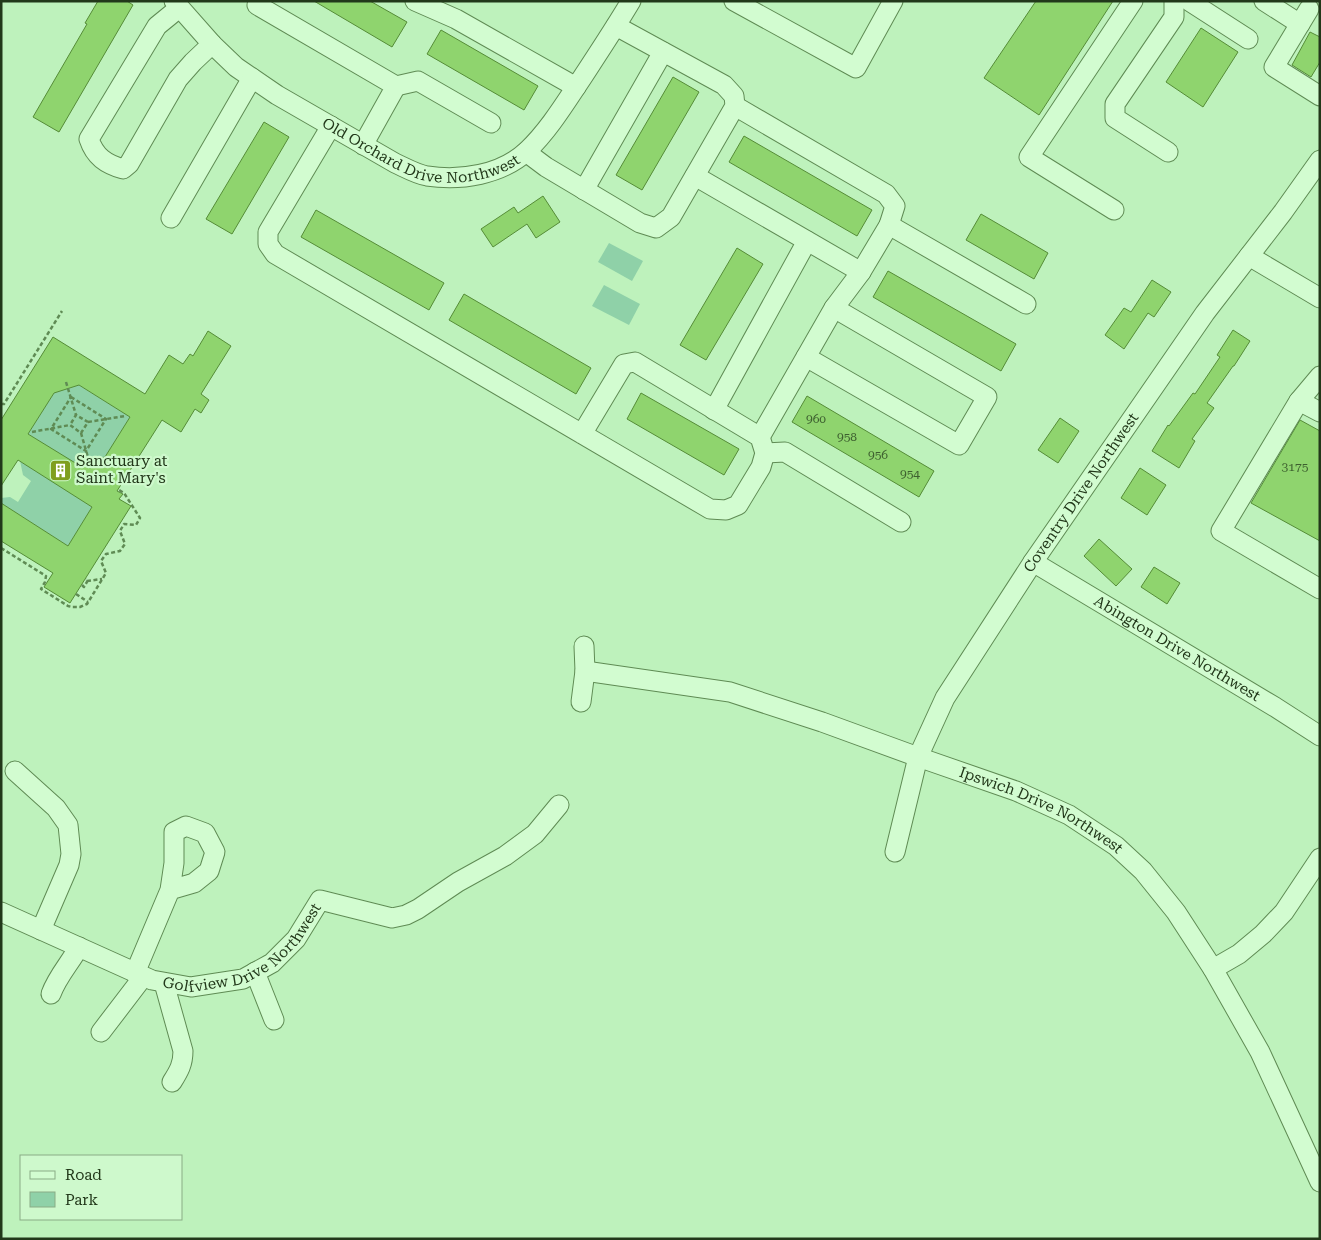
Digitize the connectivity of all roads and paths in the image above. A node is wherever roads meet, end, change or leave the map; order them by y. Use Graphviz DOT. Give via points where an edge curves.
graph roads {
  1 [pos="415,1"];
  2 [pos="631,1"];
  3 [pos="734,1"];
  4 [pos="893,1"];
  5 [pos="1134,1"];
  6 [pos="1174,1"];
  7 [pos="1190,1"];
  8 [pos="1264,1"];
  9 [pos="176,4"];
  10 [pos="257,5"];
  11 [pos="1310,12"];
  12 [pos="616,26"];
  13 [pos="1248,39"];
  14 [pos="212,44"];
  15 [pos="663,52"];
  16 [pos="252,78"];
  17 [pos="396,86"];
  18 [pos="576,88"];
  19 [pos="1319,94"];
  20 [pos="735,106"];
  21 [pos="491,123"];
  22 [pos="331,126"];
  23 [pos="363,144"];
  24 [pos="526,152"];
  25 [pos="1168,152"];
  26 [pos="1320,160"];
  27 [pos="695,176"];
  28 [pos="584,190"];
  29 [pos="1114,210"];
  30 [pos="172,218"];
  31 [pos="889,225"];
  32 [pos="807,241"];
  33 [pos="1249,256"];
  34 [pos="861,272"];
  35 [pos="1320,298"];
  36 [pos="1026,304"];
  37 [pos="834,308"];
  38 [pos="62,311"];
  39 [pos="806,357"];
  40 [pos="1320,376"];
  41 [pos="66,382"];
  42 [pos="71,398"];
  43 [pos="1299,400"];
  44 [pos="1,404"];
  45 [pos="714,410"];
  46 [pos="1320,412"];
  47 [pos="76,415"];
  48 [pos="125,416"];
  49 [pos="106,419"];
  50 [pos="88,422"];
  51 [pos="70,426"];
  52 [pos="51,429"];
  53 [pos="32,432"];
  54 [pos="82,433"];
  55 [pos="582,434"];
  56 [pos="762,445"];
  57 [pos="86,451"];
  58 [pos="91,468"];
  59 [pos="119,490"];
  60 [pos="901,522"];
  61 [pos="1,548"];
  62 [pos="1033,562"];
  63 [pos="102,579"];
  64 [pos="82,585"];
  65 [pos="1320,589"];
  66 [pos="76,594"];
  67 [pos="88,602"];
  68 [pos="584,646"];
  69 [pos="585,671"];
  70 [pos="581,702"];
  71 [pos="1320,736"];
  72 [pos="918,757"];
  73 [pos="16,771"];
  74 [pos="559,804"];
  75 [pos="895,852"];
  76 [pos="1320,858"];
  77 [pos="170,890"];
  78 [pos="3,917"];
  79 [pos="40,930"];
  80 [pos="79,947"];
  81 [pos="1213,969"];
  82 [pos="255,972"];
  83 [pos="139,975"];
  84 [pos="164,982"];
  85 [pos="51,994"];
  86 [pos="274,1020"];
  87 [pos="101,1032"];
  88 [pos="172,1082"];
  89 [pos="1319,1176"];
  1 -- 18 [label="street" via="456,19"];
  2 -- 12 [label="street, Old Orchard Drive Northwest"];
  3 -- 4 [label="street" via="856,68"];
  5 -- 29 [label="street" via="1029,157"];
  6 -- 25 [label="street" via="1174,18 1115,104 1115,118"];
  7 -- 13 [label="street"];
  8 -- 11 [label="street"];
  9 -- 14 [label="street, Old Orchard Drive Northwest"];
  9 -- 14 [label="street" via="157,26 90,139 92,149 112,165 123,169 130,164 178,79"];
  10 -- 17 [label="street"];
  11 -- 19 [label="street" via="1274,68"];
  12 -- 15 [label="street"];
  12 -- 18 [label="street, Old Orchard Drive Northwest"];
  14 -- 16 [label="street, Old Orchard Drive Northwest"];
  15 -- 20 [label="street" via="724,85 734,96"];
  15 -- 28 [label="street"];
  16 -- 22 [label="street, Old Orchard Drive Northwest"];
  16 -- 30 [label="street"];
  17 -- 21 [label="street" via="418,81"];
  17 -- 23 [label="street"];
  18 -- 24 [label="street, Old Orchard Drive Northwest"];
  20 -- 27 [label="street"];
  20 -- 31 [label="street" via="886,194 895,206"];
  22 -- 23 [label="street, Old Orchard Drive Northwest"];
  22 -- 55 [label="street" via="268,232 268,244 275,254"];
  23 -- 24 [label="street, Old Orchard Drive Northwest" via="414,172 448,178 470,177 491,171 510,164"];
  24 -- 28 [label="street"];
  26 -- 33 [label="street, Coventry Drive Northwest"];
  27 -- 28 [label="street" via="671,217 656,228 640,223"];
  27 -- 32 [label="street"];
  31 -- 34 [label="street"];
  31 -- 36 [label="street"];
  32 -- 34 [label="street"];
  32 -- 45 [label="street"];
  33 -- 35 [label="street"];
  33 -- 62 [label="street, Coventry Drive Northwest"];
  34 -- 37 [label="street"];
  37 -- 39 [label="street"];
  37 -- 39 [label="street" via="987,397 960,445"];
  38 -- 44 [label="path" via="4,404"];
  39 -- 56 [label="street"];
  40 -- 43 [label="street"];
  41 -- 42 [label="path"];
  42 -- 47 [label="path"];
  42 -- 49 [label="path"];
  42 -- 52 [label="path"];
  43 -- 46 [label="street"];
  43 -- 65 [label="street" via="1221,531"];
  45 -- 55 [label="street" via="634,362 624,364"];
  45 -- 56 [label="street"];
  47 -- 50 [label="path"];
  47 -- 51 [label="path"];
  48 -- 49 [label="path"];
  49 -- 50 [label="path"];
  49 -- 57 [label="path"];
  50 -- 54 [label="path"];
  51 -- 52 [label="path"];
  51 -- 54 [label="path"];
  52 -- 53 [label="path"];
  52 -- 57 [label="path"];
  54 -- 57 [label="path"];
  55 -- 56 [label="street" via="710,509 726,510 738,506 761,467"];
  56 -- 60 [label="street" via="785,452"];
  57 -- 58 [label="path"];
  59 -- 63 [label="path" via="140,518 136,525 124,524 120,531 124,544 120,551 106,554 101,561 106,573"];
  61 -- 67 [label="path" via="44,575 46,579 41,588 68,606 80,607"];
  62 -- 71 [label="street, Abington Drive Northwest"];
  62 -- 72 [label="street, Coventry Drive Northwest" via="945,698"];
  63 -- 64 [label="path" via="86,580 84,587"];
  63 -- 67 [label="path"];
  66 -- 67 [label="path"];
  68 -- 69 [label="street"];
  69 -- 70 [label="street"];
  69 -- 72 [label="street, Ipswich Drive Northwest" via="730,692"];
  72 -- 75 [label="street, Coventry Drive Northwest"];
  72 -- 81 [label="street, Ipswich Drive Northwest" via="1016,791 1069,815 1116,846 1143,871 1176,912"];
  73 -- 79 [label="street" via="56,808 68,825 69,865"];
  74 -- 82 [label="street, Golfview Drive Northwest" via="535,834 505,856 406,914 392,918 320,900 296,939 272,963"];
  76 -- 81 [label="street" via="1284,912 1263,934 1239,954"];
  77 -- 83 [label="street"];
  78 -- 79 [label="street, Golfview Drive Northwest"];
  79 -- 80 [label="street, Golfview Drive Northwest"];
  80 -- 83 [label="street, Golfview Drive Northwest"];
  80 -- 85 [label="street"];
  81 -- 89 [label="street, Ipswich Drive Northwest" via="1260,1052"];
  82 -- 84 [label="street, Golfview Drive Northwest" via="243,979 191,987"];
  82 -- 86 [label="street"];
  83 -- 84 [label="street, Golfview Drive Northwest"];
  83 -- 87 [label="street"];
  84 -- 88 [label="street" via="183,1051 180,1070"];
}
